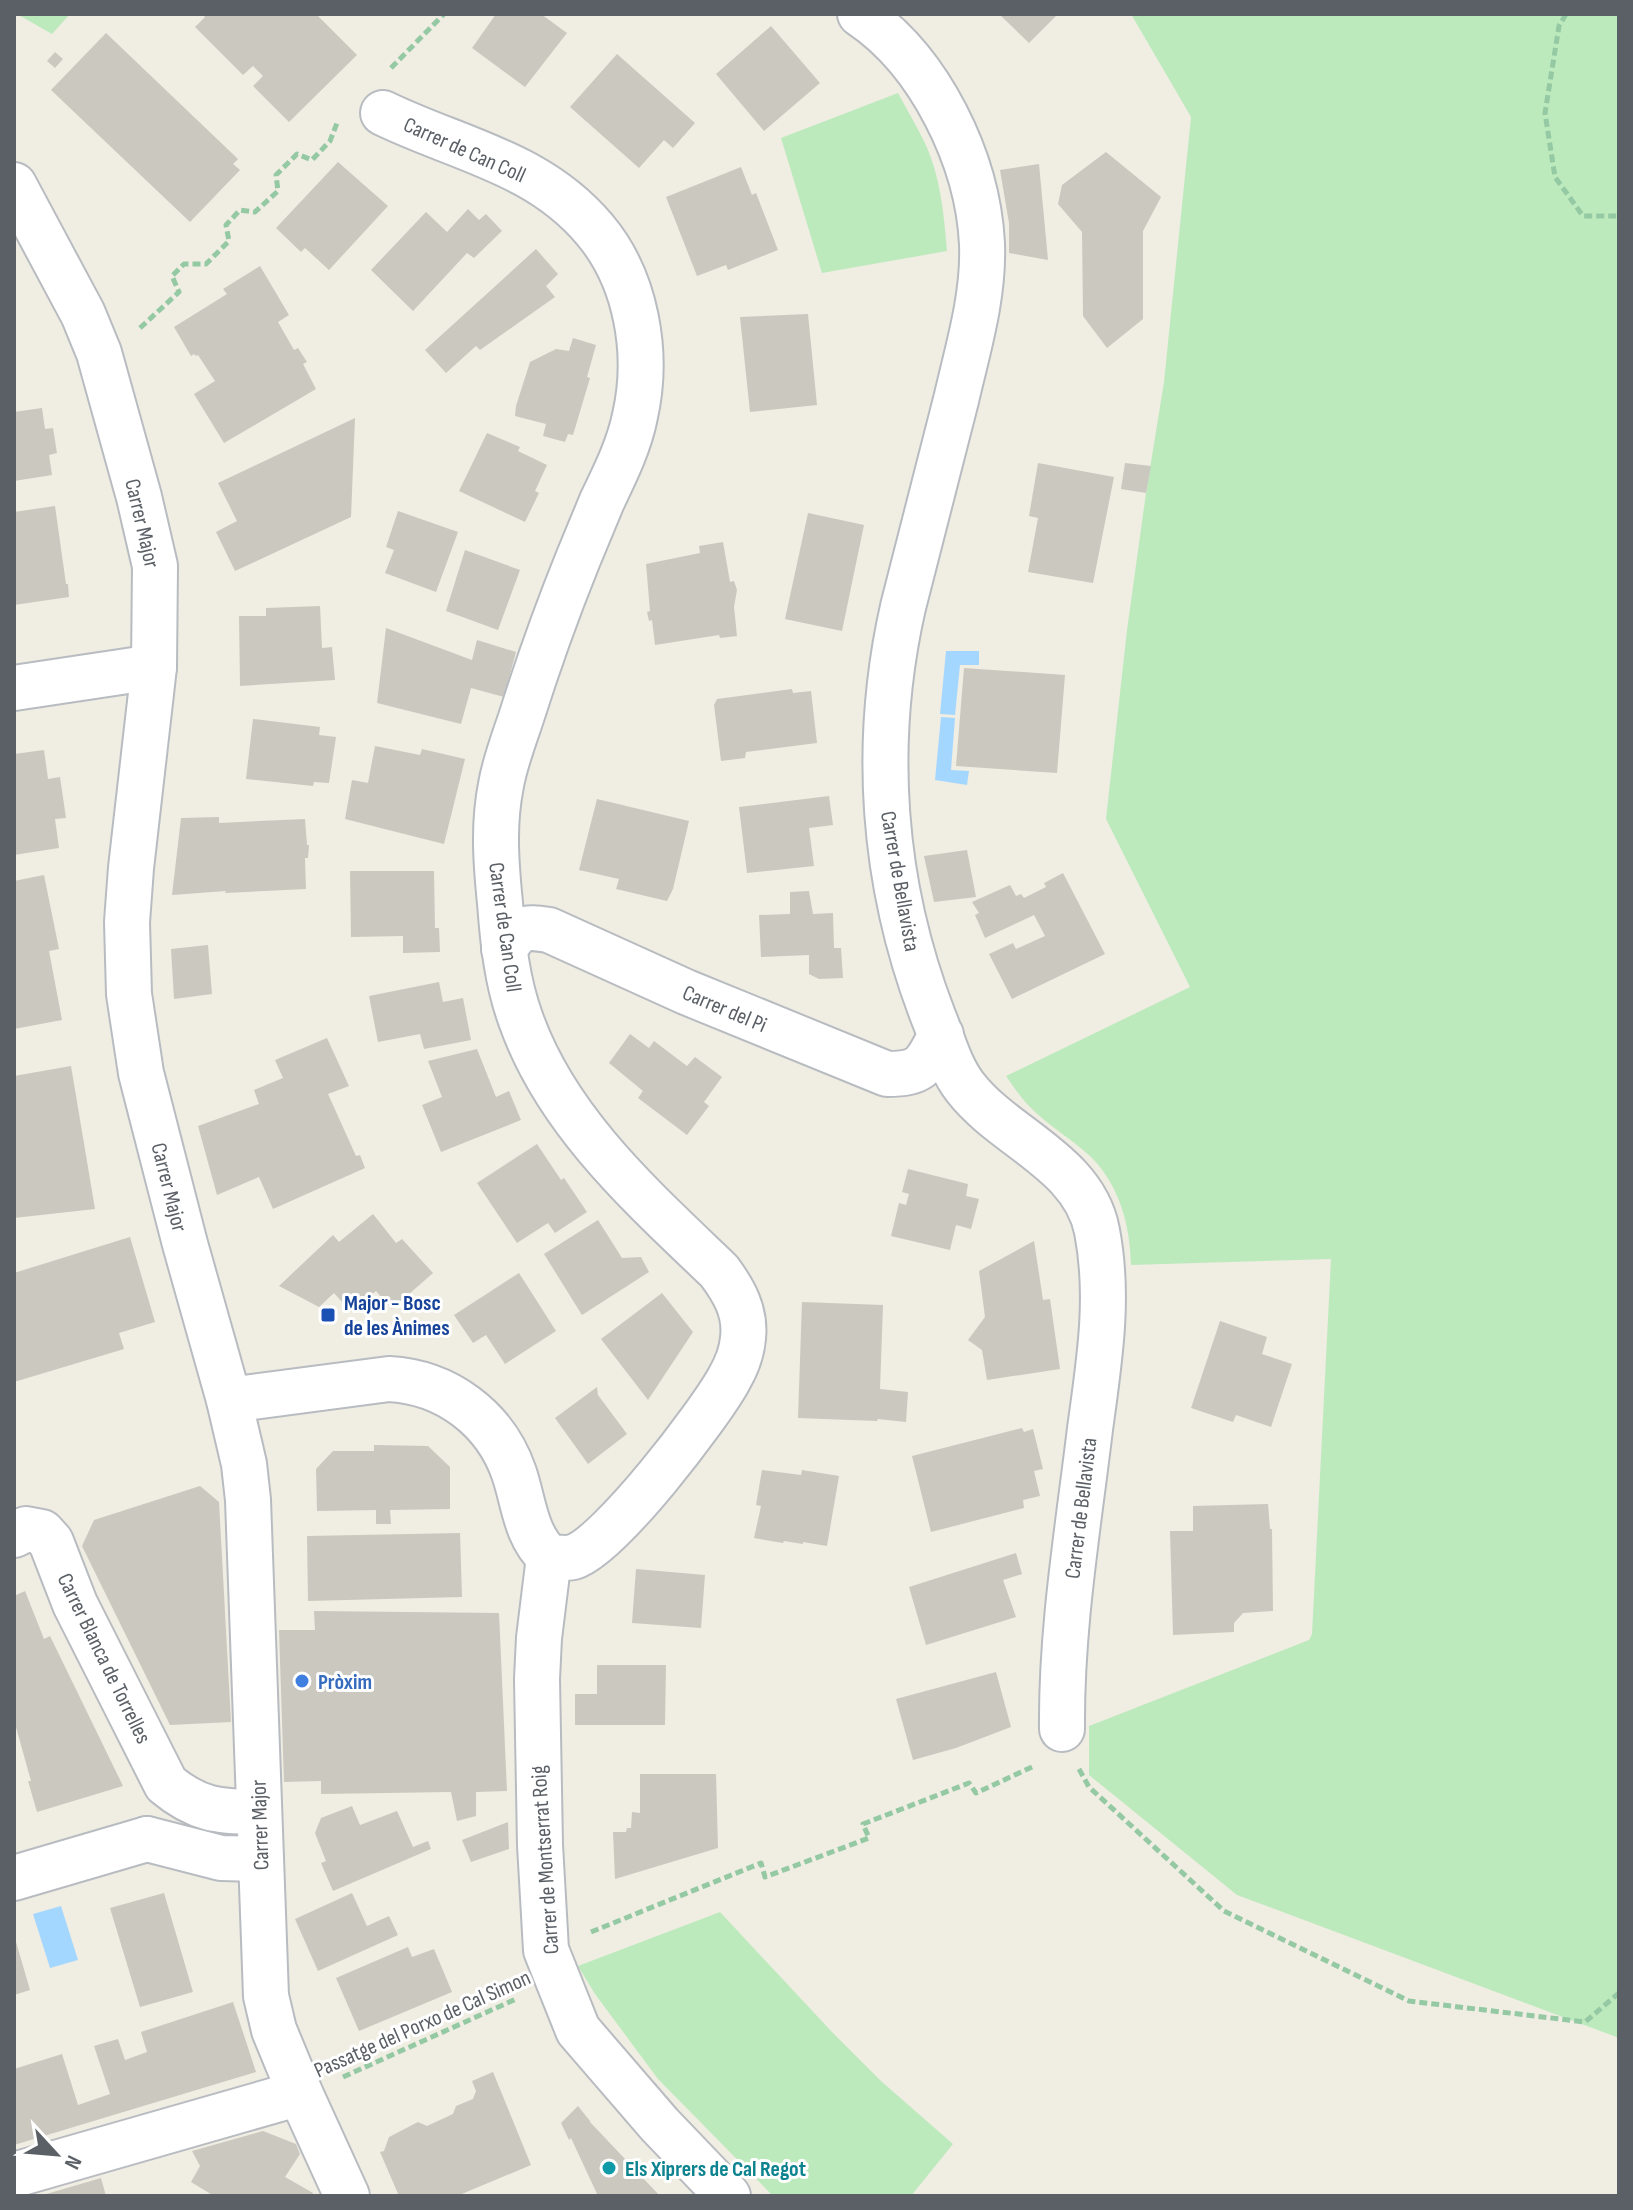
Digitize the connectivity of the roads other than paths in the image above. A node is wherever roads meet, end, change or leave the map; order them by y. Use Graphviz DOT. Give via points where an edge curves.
graph roads {
  1 [pos="860,14"];
  2 [pos="372,100"];
  3 [pos="14,185"];
  4 [pos="154,667"];
  5 [pos="14,688"];
  6 [pos="504,949"];
  7 [pos="941,1035"];
  8 [pos="229,1400"];
  9 [pos="28,1533"];
  10 [pos="549,1557"];
  11 [pos="1065,1740"];
  12 [pos="166,1784"];
  13 [pos="258,1812"];
  14 [pos="147,1839"];
  15 [pos="261,1859"];
  16 [pos="14,1878"];
  17 [pos="300,2093"];
  18 [pos="14,2175"];
  19 [pos="347,2196"];
  20 [pos="728,2196"];
  1 -- 7 [label="street, Carrer de Bellavista" via="903,54 950,122 971,185 982,244 979,302 893,651 885,738 889,838 900,906"];
  2 -- 6 [label="street, Carrer de Can Coll" via="512,165 570,204 610,250 633,305 639,343 635,417 542,654 502,781 495,822"];
  3 -- 4 [label="street, Carrer Major" via="99,353 155,566"];
  4 -- 5 [label="street"];
  4 -- 8 [label="street, Carrer Major" via="131,868 129,994 141,1073"];
  6 -- 7 [label="street, Carrer del Pi" via="528,927 549,930 887,1074 920,1068"];
  6 -- 10 [label="street, Carrer de Can Coll" via="521,1021 554,1087 598,1149 719,1271 741,1311 743,1338 730,1377 696,1429 612,1529 573,1557"];
  7 -- 11 [label="street, Carrer de Bellavista" via="964,1087 1069,1178 1097,1227 1104,1270 1103,1326 1063,1642"];
  8 -- 10 [label="street" via="389,1379 432,1387 488,1426 513,1471 538,1547"];
  8 -- 13 [label="street, Carrer Major" via="248,1500"];
  9 -- 12 [label="street, Carrer Blanca de Torrelles" via="51,1542 75,1604"];
  10 -- 20 [label="street, Carrer de Montserrat Roig" via="537,1679 540,1845 552,1966 578,2030"];
  12 -- 13 [label="street" via="184,1799 221,1812"];
  12 -- 14 [label="street"];
  13 -- 15 [label="street, Carrer Major"];
  14 -- 15 [label="street" via="221,1858"];
  14 -- 16 [label="street"];
  15 -- 17 [label="street, Carrer Major" via="266,1996"];
  17 -- 18 [label="street"];
  17 -- 19 [label="street, Carrer Major"];
}
